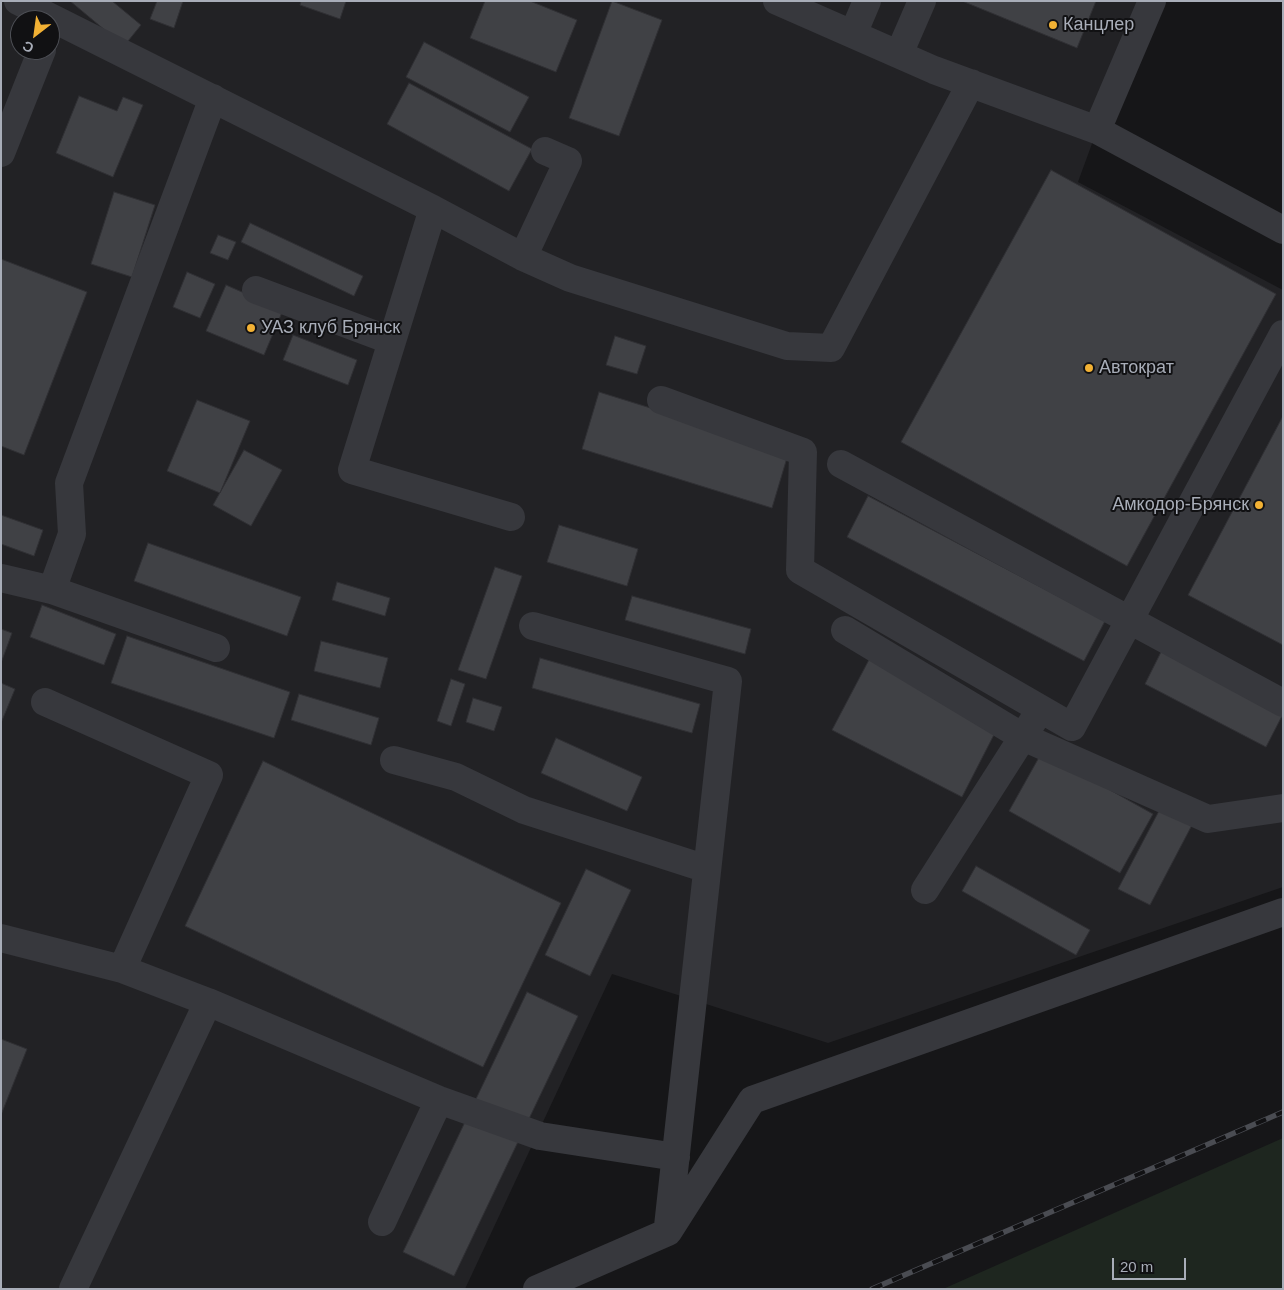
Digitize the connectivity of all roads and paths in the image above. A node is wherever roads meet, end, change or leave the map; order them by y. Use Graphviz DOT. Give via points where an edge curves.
graph roads {
  1 [pos="18,1"];
  2 [pos="777,1"];
  3 [pos="867,1"];
  4 [pos="922,1"];
  5 [pos="1152,1"];
  6 [pos="30,10"];
  7 [pos="60,30"];
  8 [pos="854,34"];
  9 [pos="899,54"];
  10 [pos="36,60"];
  11 [pos="971,83"];
  12 [pos="213,98"];
  13 [pos="11,106"];
  14 [pos="1097,130"];
  15 [pos="545,151"];
  16 [pos="1,153"];
  17 [pos="433,209"];
  18 [pos="1283,230"];
  19 [pos="523,258"];
  20 [pos="256,290"];
  21 [pos="1283,334"];
  22 [pos="392,341"];
  23 [pos="660,400"];
  24 [pos="841,464"];
  25 [pos="511,517"];
  26 [pos="1,578"];
  27 [pos="52,590"];
  28 [pos="1130,620"];
  29 [pos="534,626"];
  30 [pos="845,630"];
  31 [pos="216,648"];
  32 [pos="46,702"];
  33 [pos="1283,703"];
  34 [pos="1040,709"];
  35 [pos="1023,737"];
  36 [pos="394,760"];
  37 [pos="1283,808"];
  38 [pos="707,869"];
  39 [pos="926,890"];
  40 [pos="1283,912"];
  41 [pos="1,938"];
  42 [pos="122,970"];
  43 [pos="208,1002"];
  44 [pos="439,1100"];
  45 [pos="676,1157"];
  46 [pos="382,1222"];
  47 [pos="668,1232"];
  48 [pos="73,1289"];
  49 [pos="537,1289"];
  1 -- 6 [label="street"];
  2 -- 8 [label="street"];
  3 -- 8 [label="street"];
  4 -- 9 [label="street"];
  5 -- 14 [label="street"];
  7 -- 12 [label="street"];
  8 -- 9 [label="street"];
  9 -- 11 [label="street"];
  10 -- 13 [label="street"];
  11 -- 14 [label="street"];
  11 -- 19 [label="street" via="831,348 787,346 570,278"];
  12 -- 17 [label="street"];
  12 -- 27 [label="street" via="69,483 72,534"];
  13 -- 16 [label="street"];
  14 -- 18 [label="street"];
  15 -- 19 [label="street" via="568,161"];
  17 -- 19 [label="street"];
  17 -- 22 [label="street"];
  20 -- 22 [label="street"];
  21 -- 28 [label="street"];
  22 -- 25 [label="street" via="352,470"];
  23 -- 34 [label="street" via="803,452 800,570"];
  24 -- 28 [label="street"];
  26 -- 27 [label="street"];
  27 -- 31 [label="street"];
  28 -- 33 [label="street"];
  28 -- 34 [label="street" via="1072,727"];
  29 -- 38 [label="street" via="728,682"];
  30 -- 35 [label="street"];
  32 -- 42 [label="street" via="209,775"];
  34 -- 35 [label="street"];
  35 -- 37 [label="street" via="1208,820"];
  35 -- 39 [label="street"];
  36 -- 38 [label="street" via="456,777 524,810"];
  38 -- 45 [label="street"];
  40 -- 47 [label="street" via="752,1100"];
  41 -- 42 [label="street"];
  42 -- 43 [label="street"];
  43 -- 44 [label="street"];
  43 -- 48 [label="street"];
  44 -- 45 [label="street" via="540,1136"];
  44 -- 46 [label="street"];
  45 -- 47 [label="street"];
  47 -- 49 [label="street"];
}
